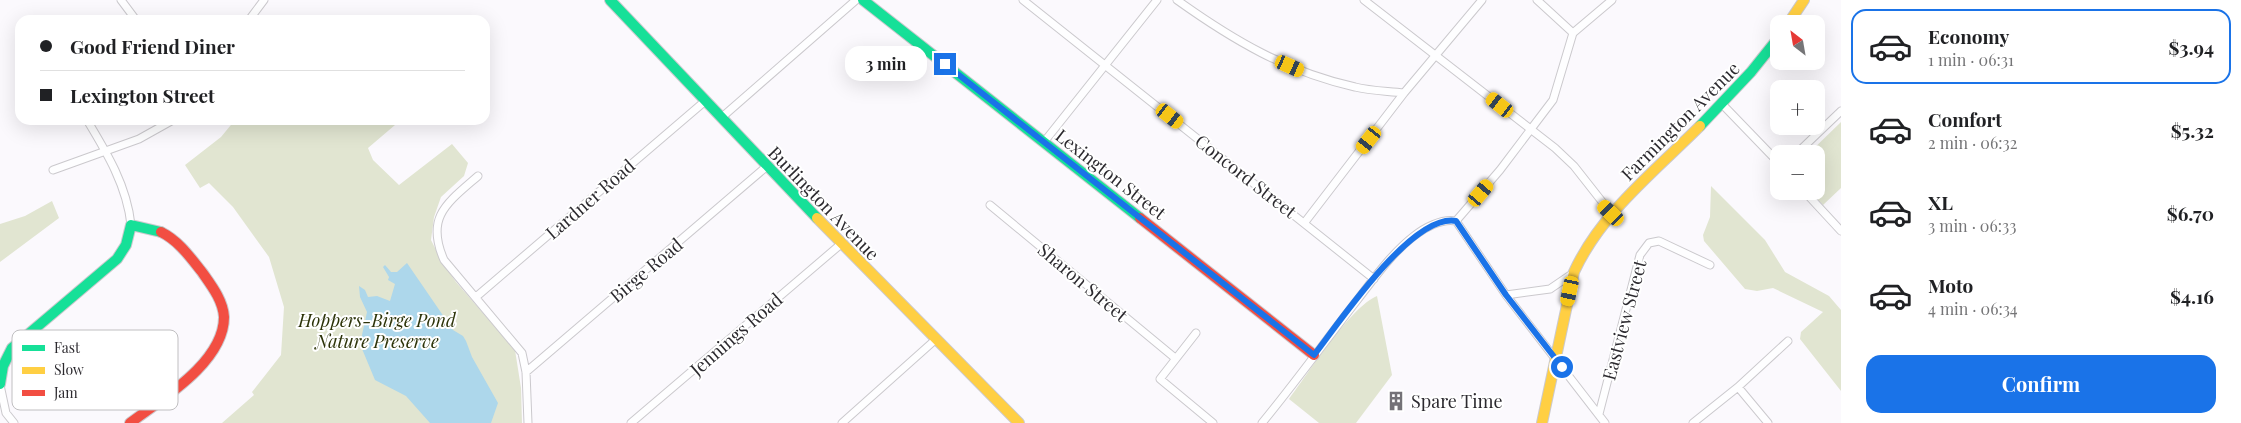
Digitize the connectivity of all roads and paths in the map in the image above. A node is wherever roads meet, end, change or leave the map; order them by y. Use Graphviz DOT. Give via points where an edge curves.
graph roads {
  1 [pos="121,0"];
  2 [pos="264,0"];
  3 [pos="610,0"];
  4 [pos="856,0"];
  5 [pos="863,0"];
  6 [pos="1023,0"];
  7 [pos="1158,0"];
  8 [pos="1177,0"];
  9 [pos="1364,0"];
  10 [pos="1482,0"];
  11 [pos="1537,0"];
  12 [pos="1612,0"];
  13 [pos="1804,0"];
  14 [pos="132,15"];
  15 [pos="253,15"];
  16 [pos="1794,15"];
  17 [pos="1573,33"];
  18 [pos="1770,49"];
  19 [pos="1438,56"];
  20 [pos="1105,65"];
  21 [pos="1404,93"];
  22 [pos="704,102"];
  23 [pos="1722,104"];
  24 [pos="1841,111"];
  25 [pos="721,118"];
  26 [pos="90,125"];
  27 [pos="165,125"];
  28 [pos="1532,130"];
  29 [pos="1044,142"];
  30 [pos="1805,145"];
  31 [pos="106,151"];
  32 [pos="1770,154"];
  33 [pos="766,167"];
  34 [pos="53,170"];
  35 [pos="478,176"];
  36 [pos="1812,200"];
  37 [pos="990,205"];
  38 [pos="1611,213"];
  39 [pos="1456,221"];
  40 [pos="1305,222"];
  41 [pos="132,225"];
  42 [pos="1841,231"];
  43 [pos="841,244"];
  44 [pos="1710,265"];
  45 [pos="1574,272"];
  46 [pos="1374,278"];
  47 [pos="1506,295"];
  48 [pos="476,297"];
  49 [pos="33,330"];
  50 [pos="1196,333"];
  51 [pos="935,340"];
  52 [pos="1788,341"];
  53 [pos="12,348"];
  54 [pos="1314,355"];
  55 [pos="1175,358"];
  56 [pos="1556,360"];
  57 [pos="526,372"];
  58 [pos="0,384"];
  59 [pos="178,384"];
  60 [pos="1738,387"];
  61 [pos="146,410"];
  62 [pos="1598,414"];
  63 [pos="14,423"];
  64 [pos="130,423"];
  65 [pos="528,423"];
  66 [pos="631,423"];
  67 [pos="842,423"];
  68 [pos="1019,423"];
  69 [pos="1213,423"];
  70 [pos="1262,423"];
  71 [pos="1542,423"];
  72 [pos="1605,423"];
  73 [pos="1692,423"];
  74 [pos="1768,423"];
  1 -- 14 [label="street"];
  2 -- 15 [label="street"];
  3 -- 22 [label="main road, Burlington Avenue"];
  4 -- 25 [label="street"];
  5 -- 29 [label="main road, Lexington Street"];
  6 -- 20 [label="street, Concord Street"];
  7 -- 20 [label="street"];
  8 -- 21 [label="street" via="1246,46 1305,72 1356,88"];
  9 -- 19 [label="street"];
  10 -- 19 [label="street"];
  11 -- 17 [label="street"];
  12 -- 17 [label="street"];
  13 -- 16 [label="main road"];
  17 -- 28 [label="street" via="1553,100"];
  18 -- 23 [label="main road, Farmington Avenue"];
  19 -- 21 [label="street"];
  19 -- 28 [label="street"];
  20 -- 29 [label="street"];
  20 -- 40 [label="street, Concord Street"];
  21 -- 40 [label="street"];
  22 -- 25 [label="main road, Burlington Avenue"];
  22 -- 48 [label="street, Lardner Road"];
  23 -- 32 [label="street"];
  23 -- 38 [label="main road, Farmington Avenue"];
  24 -- 30 [label="street"];
  25 -- 33 [label="main road, Burlington Avenue"];
  26 -- 31 [label="street"];
  27 -- 31 [label="street"];
  28 -- 38 [label="street" via="1574,166"];
  28 -- 39 [label="street"];
  29 -- 54 [label="main road, Lexington Street"];
  31 -- 34 [label="street"];
  31 -- 41 [label="street" via="127,200"];
  33 -- 43 [label="main road, Burlington Avenue"];
  33 -- 57 [label="street, Birge Road"];
  35 -- 48 [label="street" via="440,212 436,229 444,260"];
  36 -- 42 [label="street"];
  37 -- 55 [label="street, Sharon Street"];
  38 -- 45 [label="main road, Farmington Avenue" via="1585,246"];
  39 -- 46 [label="street" via="1434,224 1415,235"];
  39 -- 47 [label="street"];
  40 -- 46 [label="street, Concord Street"];
  41 -- 49 [label="main road" via="126,245 117,259"];
  41 -- 59 [label="main road" via="156,228 171,237 220,298 222,324 219,342 210,358"];
  43 -- 51 [label="main road, Burlington Avenue"];
  43 -- 66 [label="street, Jennings Road"];
  44 -- 62 [label="street, Eastview Street" via="1664,242 1649,243 1640,255"];
  45 -- 47 [label="street" via="1550,289"];
  45 -- 56 [label="main road, Farmington Avenue"];
  46 -- 54 [label="street"];
  47 -- 56 [label="street"];
  48 -- 57 [label="street" via="522,353"];
  50 -- 55 [label="street"];
  51 -- 67 [label="street"];
  51 -- 68 [label="main road, Burlington Avenue"];
  52 -- 60 [label="street"];
  53 -- 58 [label="main road" via="3,366"];
  54 -- 70 [label="street"];
  55 -- 69 [label="street" via="1160,379"];
  56 -- 62 [label="street"];
  56 -- 71 [label="main road, Farmington Avenue"];
  57 -- 65 [label="street"];
  58 -- 63 [label="street" via="6,413"];
  60 -- 73 [label="street"];
  60 -- 74 [label="street"];
  61 -- 64 [label="main road"];
  62 -- 72 [label="street"];
}
